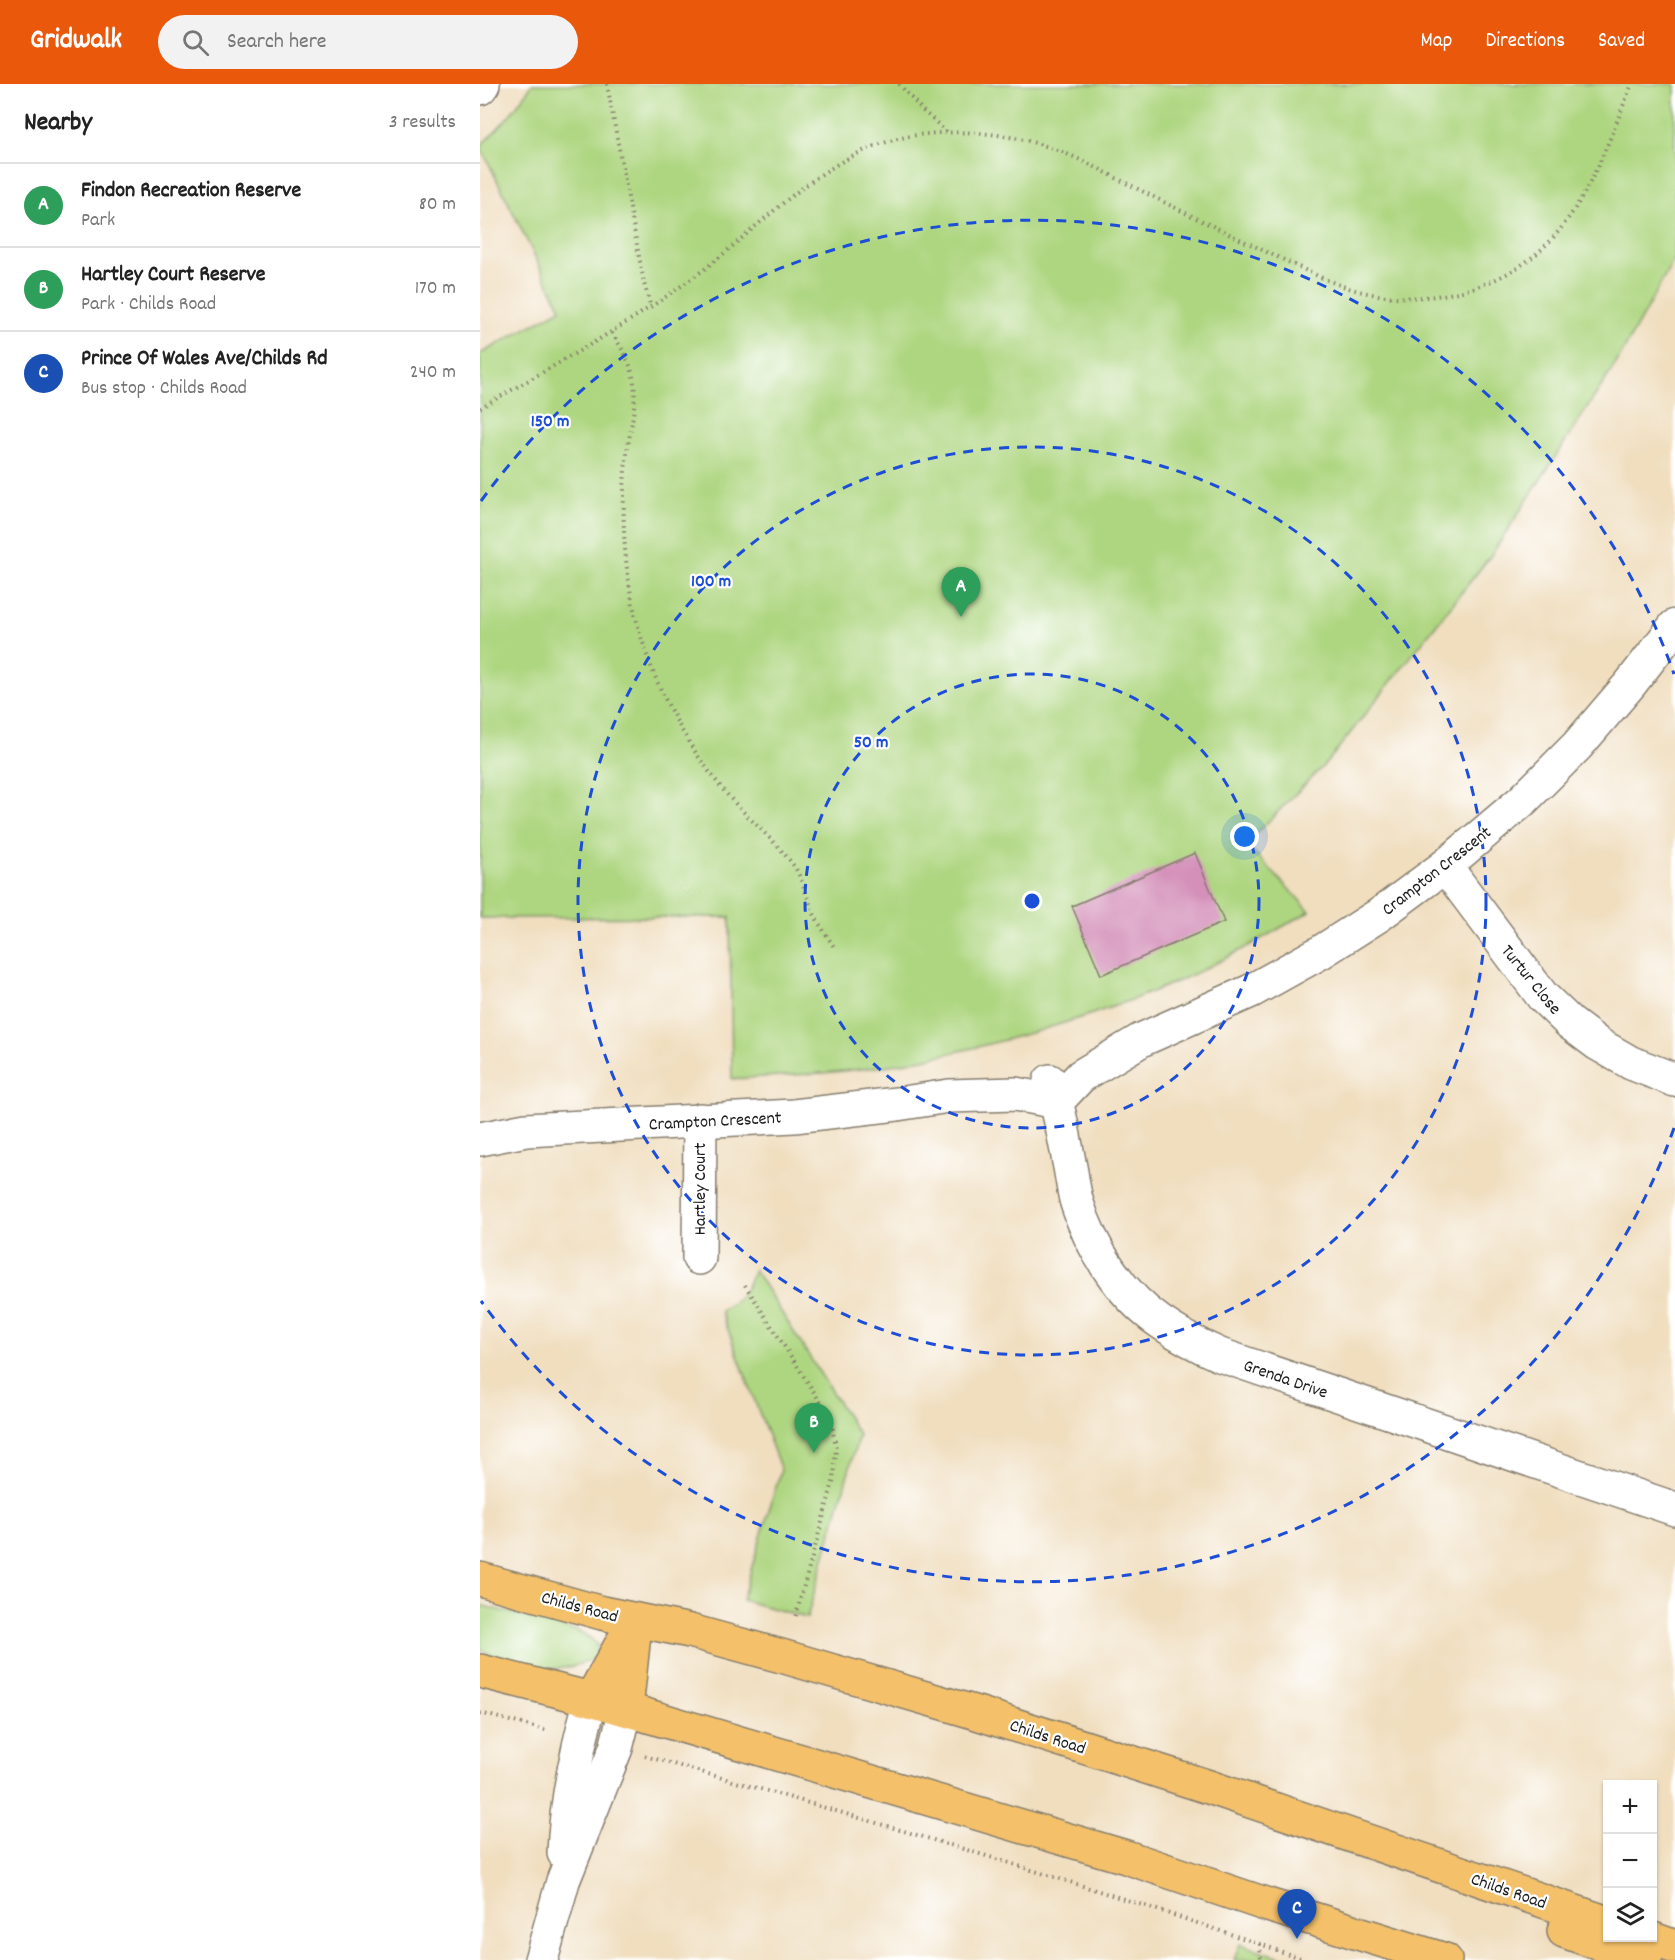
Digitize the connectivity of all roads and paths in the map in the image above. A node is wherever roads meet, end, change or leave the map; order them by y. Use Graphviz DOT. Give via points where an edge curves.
graph roads {
  1 [pos="483,84"];
  2 [pos="607,84"];
  3 [pos="899,84"];
  4 [pos="1632,84"];
  5 [pos="480,88"];
  6 [pos="947,132"];
  7 [pos="651,308"];
  8 [pos="612,333"];
  9 [pos="480,408"];
  10 [pos="1675,626"];
  11 [pos="1445,866"];
  12 [pos="834,947"];
  13 [pos="1675,1080"];
  14 [pos="1053,1090"];
  15 [pos="700,1120"];
  16 [pos="480,1139"];
  17 [pos="699,1258"];
  18 [pos="745,1286"];
  19 [pos="1675,1509"];
  20 [pos="480,1579"];
  21 [pos="795,1618"];
  22 [pos="635,1620"];
  23 [pos="480,1671"];
  24 [pos="591,1699"];
  25 [pos="626,1709"];
  26 [pos="480,1713"];
  27 [pos="549,1731"];
  28 [pos="616,1748"];
  29 [pos="1341,1833"];
  30 [pos="563,1881"];
  31 [pos="1603,1921"];
  32 [pos="1657,1941"];
  33 [pos="1260,1944"];
  34 [pos="1675,1947"];
  35 [pos="541,1960"];
  36 [pos="1261,1960"];
  37 [pos="1306,1960"];
  38 [pos="1445,1960"];
  39 [pos="1645,1960"];
  1 -- 5 [label="street"];
  2 -- 7 [label="path"];
  3 -- 6 [label="path"];
  4 -- 6 [label="path" via="1584,194 1556,234 1513,270 1448,295 1424,298 1378,295 1333,282 1055,149 1009,136"];
  6 -- 7 [label="path" via="914,135 880,145 831,167"];
  7 -- 8 [label="path"];
  8 -- 9 [label="path"];
  8 -- 12 [label="path" via="631,368 635,386 624,497 625,546 643,642 666,700 696,754 795,867 813,912"];
  10 -- 11 [label="street, Crampton Crescent" via="1577,746 1523,800"];
  11 -- 13 [label="street, Turtur Close" via="1543,996 1570,1023 1631,1063"];
  11 -- 14 [label="street, Crampton Crescent" via="1379,915 1311,958 1251,991 1141,1040 1080,1076 1063,1095"];
  14 -- 15 [label="street, Crampton Crescent" via="1047,1100 1015,1094 949,1096 794,1116"];
  14 -- 19 [label="street, Grenda Drive" via="1077,1202 1090,1235 1108,1268 1158,1321 1220,1355"];
  15 -- 16 [label="street, Crampton Crescent" via="526,1130"];
  15 -- 17 [label="street, Hartley Court"];
  18 -- 21 [label="path" via="821,1403 837,1447 834,1479"];
  20 -- 22 [label="main road, Childs Road"];
  22 -- 24 [label="main road"];
  22 -- 25 [label="main road"];
  22 -- 29 [label="main road, Childs Road" via="690,1631 965,1710"];
  23 -- 24 [label="main road"];
  24 -- 25 [label="main road"];
  24 -- 30 [label="street" via="565,1824"];
  25 -- 28 [label="street"];
  25 -- 38 [label="main road" via="1126,1857"];
  26 -- 27 [label="path"];
  28 -- 30 [label="street"];
  28 -- 33 [label="path" via="913,1833"];
  29 -- 31 [label="main road, Childs Road"];
  29 -- 39 [label="main road" via="1420,1874"];
  30 -- 35 [label="street"];
  32 -- 34 [label="main road"];
  33 -- 36 [label="path"];
  33 -- 37 [label="path"];
}
